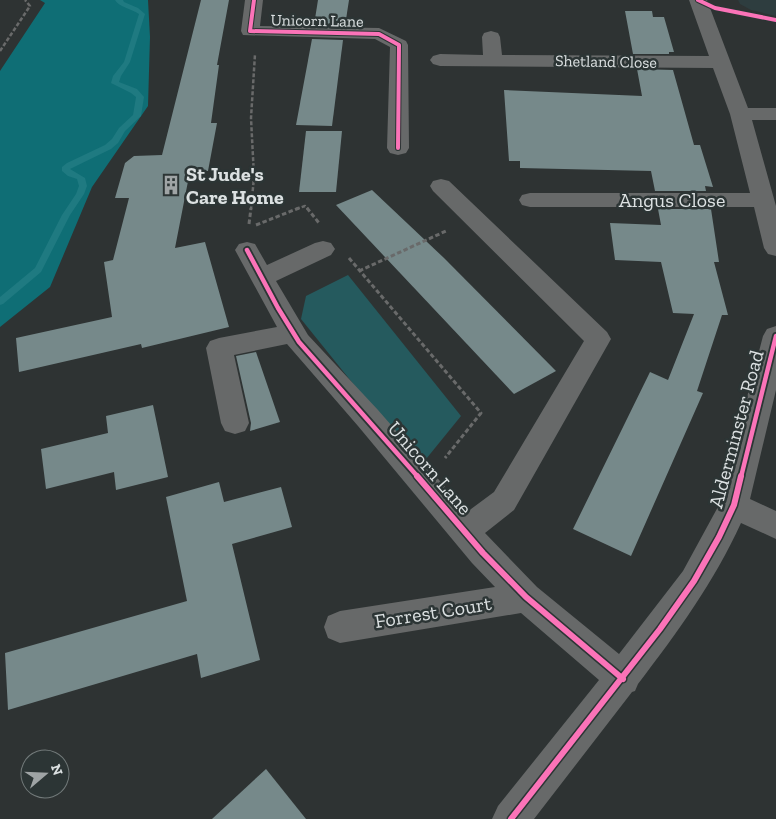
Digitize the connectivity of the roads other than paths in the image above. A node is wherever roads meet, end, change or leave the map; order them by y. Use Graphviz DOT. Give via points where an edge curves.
graph roads {
  1 [pos="254,0"];
  2 [pos="698,0"];
  3 [pos="491,38"];
  4 [pos="440,60"];
  5 [pos="493,60"];
  6 [pos="719,62"];
  7 [pos="740,114"];
  8 [pos="776,114"];
  9 [pos="398,148"];
  10 [pos="441,186"];
  11 [pos="530,200"];
  12 [pos="762,200"];
  13 [pos="323,239"];
  14 [pos="776,248"];
  15 [pos="246,250"];
  16 [pos="262,278"];
  17 [pos="294,333"];
  18 [pos="776,336"];
  19 [pos="235,423"];
  20 [pos="734,505"];
  21 [pos="776,526"];
  22 [pos="464,531"];
  23 [pos="526,597"];
  24 [pos="340,627"];
  25 [pos="623,679"];
  26 [pos="511,819"];
  1 -- 9 [label="street, Unicorn Lane" via="250,31 379,34 399,45"];
  2 -- 6 [label="street"];
  3 -- 5 [label="street"];
  4 -- 5 [label="street, Shetland Close"];
  5 -- 6 [label="street, Shetland Close"];
  6 -- 7 [label="street"];
  7 -- 8 [label="street"];
  7 -- 12 [label="street"];
  10 -- 22 [label="street" via="598,340 504,501"];
  11 -- 12 [label="street, Angus Close" via="584,208"];
  12 -- 14 [label="street"];
  13 -- 16 [label="street"];
  15 -- 16 [label="street, Unicorn Lane"];
  16 -- 17 [label="street, Unicorn Lane"];
  17 -- 19 [label="street" via="219,348"];
  17 -- 22 [label="street, Unicorn Lane"];
  18 -- 20 [label="street, Alderminster Road"];
  20 -- 21 [label="street"];
  20 -- 25 [label="street, Alderminster Road" via="694,581"];
  22 -- 23 [label="street, Unicorn Lane"];
  23 -- 24 [label="street, Forrest Court"];
  23 -- 25 [label="street, Unicorn Lane"];
  25 -- 26 [label="street, Alderminster Road"];
}
